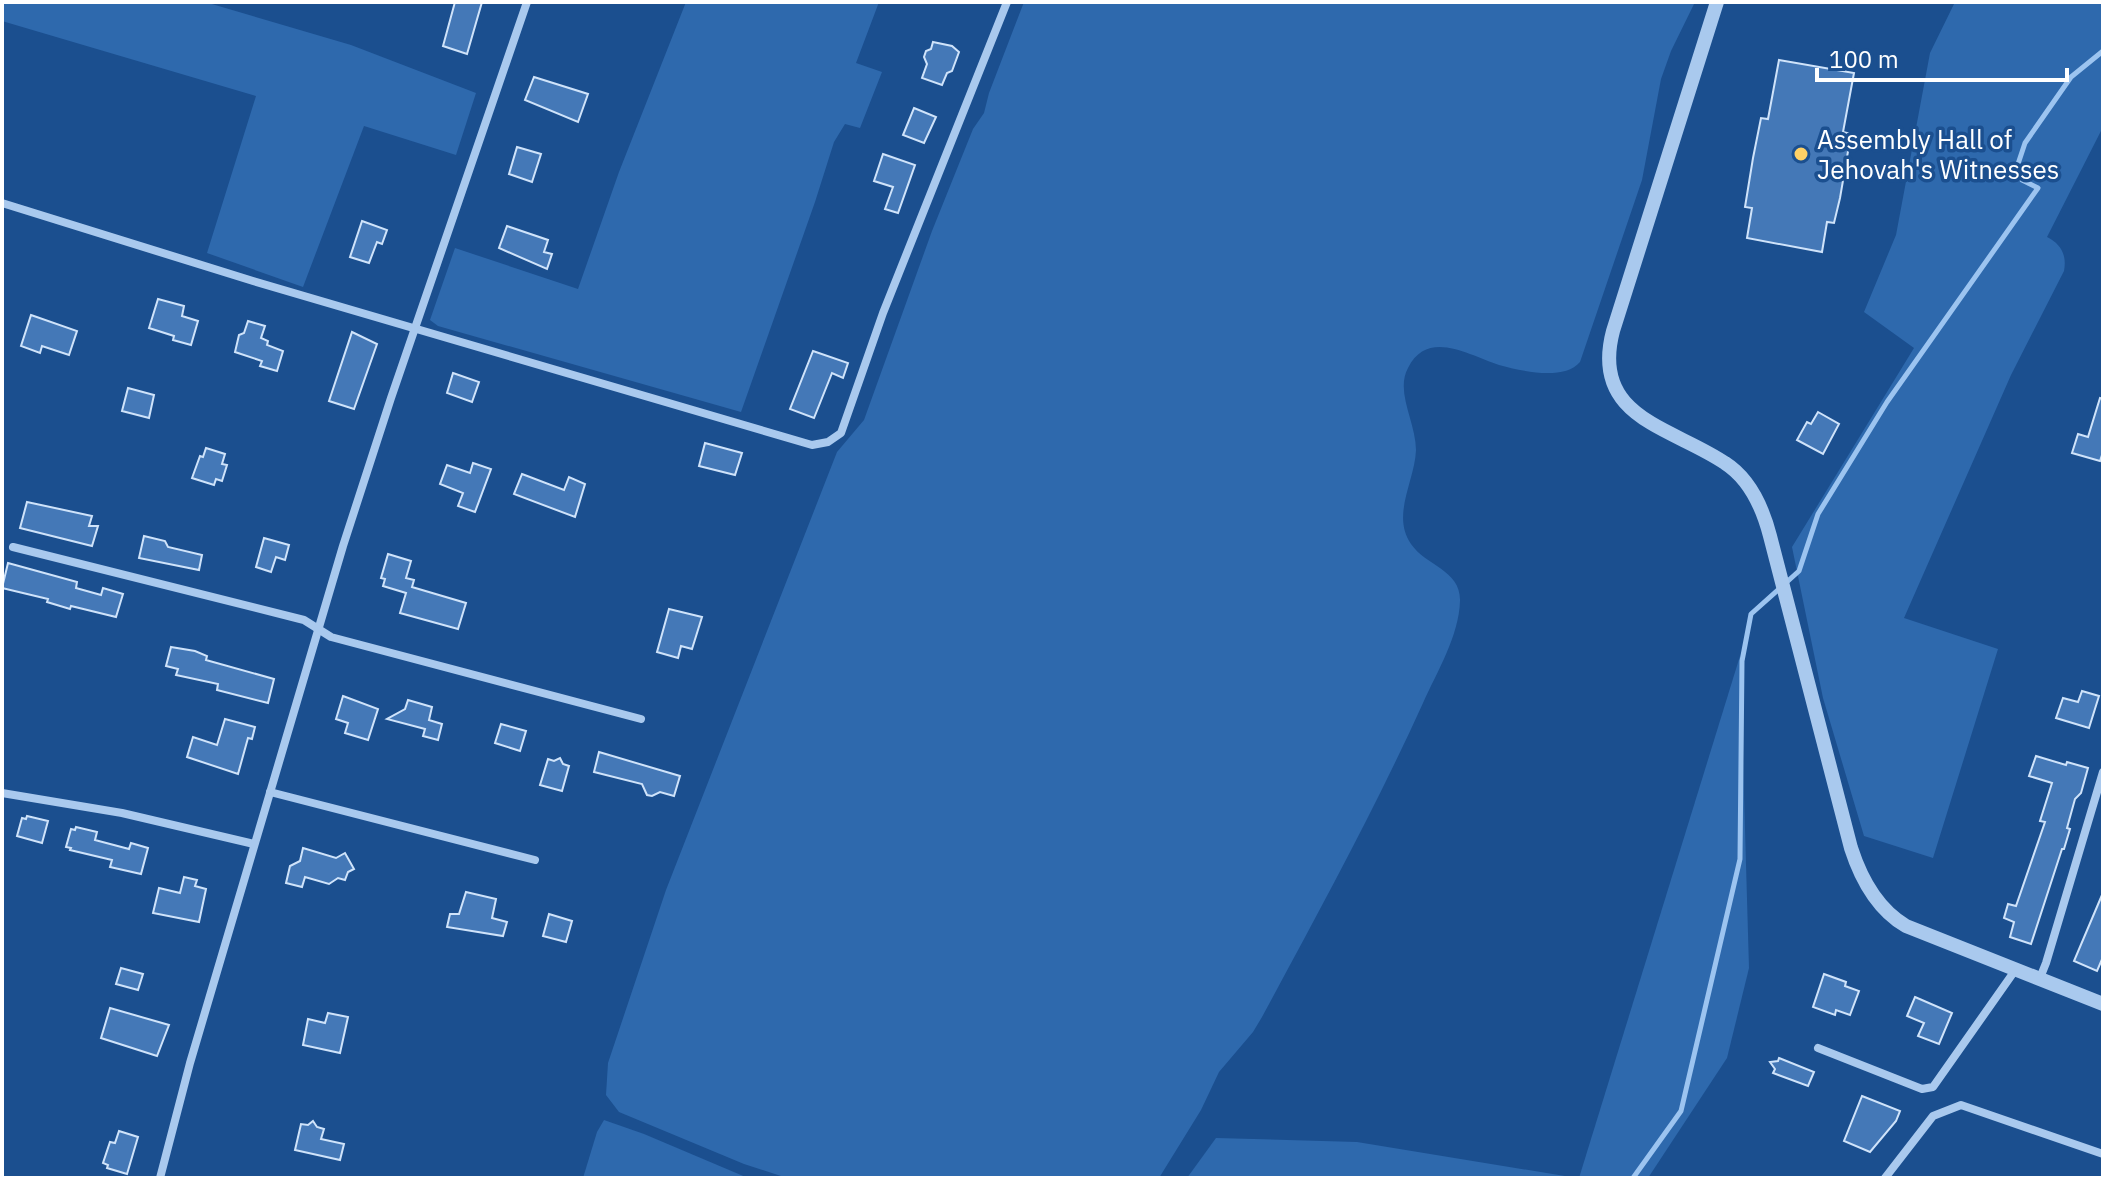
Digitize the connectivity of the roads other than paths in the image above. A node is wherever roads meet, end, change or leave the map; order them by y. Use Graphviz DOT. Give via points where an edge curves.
graph roads {
  1 [pos="527,2"];
  2 [pos="1007,2"];
  3 [pos="1717,2"];
  4 [pos="2,203"];
  5 [pos="416,328"];
  6 [pos="13,547"];
  7 [pos="319,631"];
  8 [pos="641,719"];
  9 [pos="2103,772"];
  10 [pos="270,792"];
  11 [pos="2,793"];
  12 [pos="254,844"];
  13 [pos="535,860"];
  14 [pos="2016,969"];
  15 [pos="2040,978"];
  16 [pos="2103,1004"];
  17 [pos="1818,1048"];
  18 [pos="2103,1154"];
  19 [pos="160,1178"];
  20 [pos="1885,1178"];
  1 -- 5 [label="street"];
  2 -- 5 [label="street" via="883,313 845,424 828,442 812,445"];
  3 -- 14 [label="street" via="1613,331 1609,363 1618,392 1638,416 1726,463 1745,482 1766,521 1851,848 1873,895 1906,926"];
  4 -- 5 [label="street"];
  5 -- 7 [label="street"];
  6 -- 7 [label="street" via="304,620"];
  7 -- 8 [label="street"];
  7 -- 10 [label="street"];
  9 -- 15 [label="street"];
  10 -- 12 [label="street"];
  10 -- 13 [label="street"];
  11 -- 12 [label="street" via="122,813"];
  12 -- 19 [label="street"];
  14 -- 15 [label="street"];
  14 -- 17 [label="street" via="1933,1087 1922,1089"];
  15 -- 16 [label="street"];
  18 -- 20 [label="street" via="1961,1105 1933,1116"];
}
